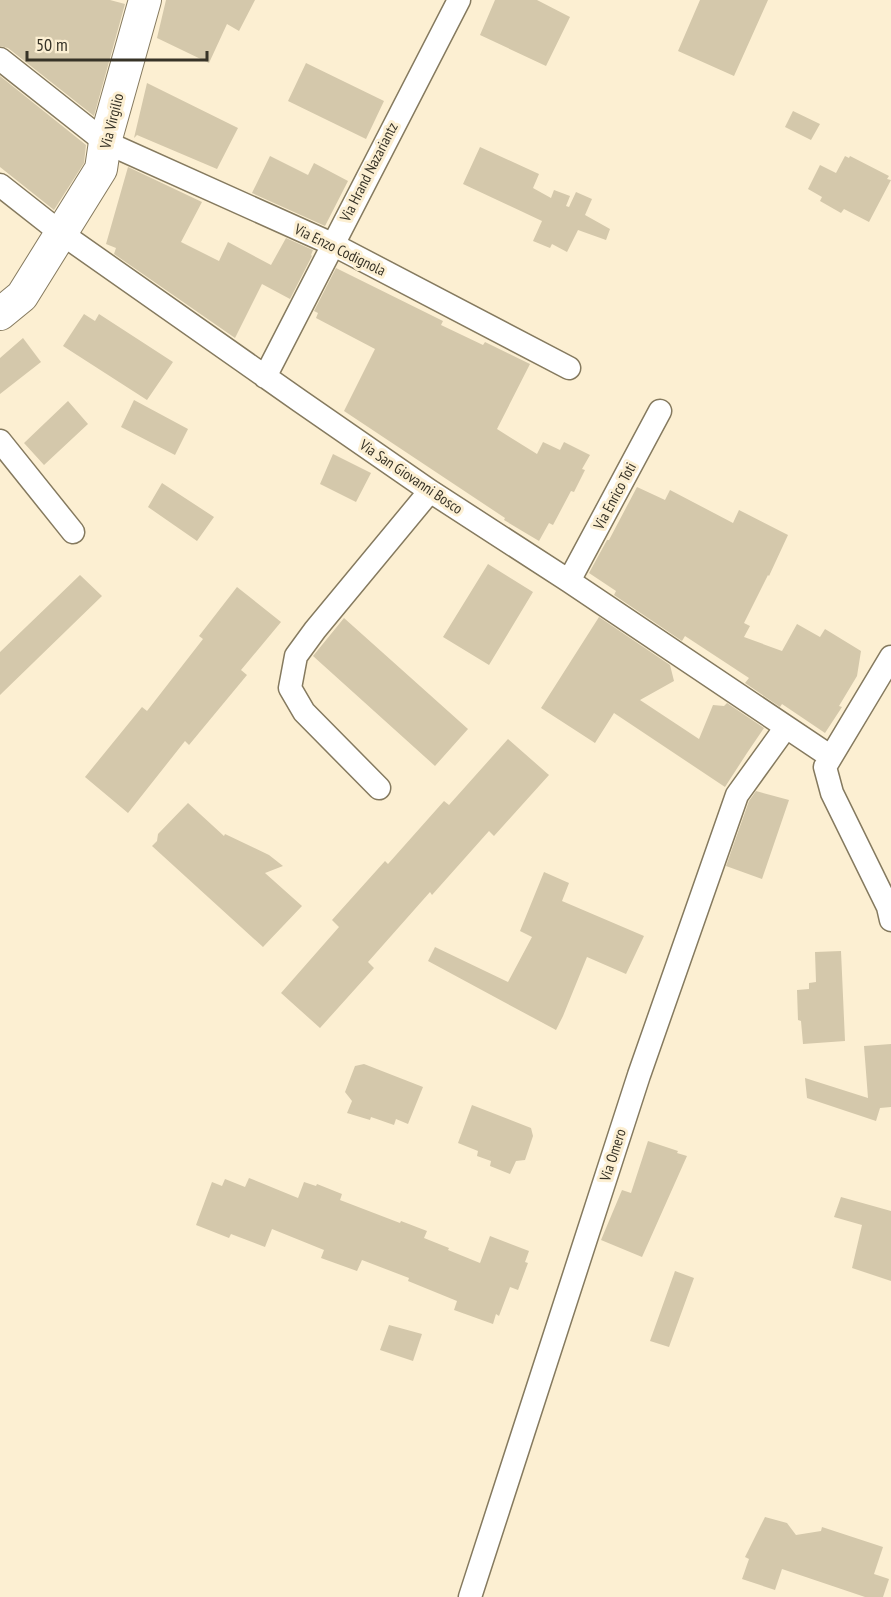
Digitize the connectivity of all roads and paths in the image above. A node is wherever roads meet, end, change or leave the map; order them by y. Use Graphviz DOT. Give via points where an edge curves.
graph roads {
  1 [pos="145,0"];
  2 [pos="459,0"];
  3 [pos="0,59"];
  4 [pos="105,142"];
  5 [pos="0,184"];
  6 [pos="61,233"];
  7 [pos="332,244"];
  8 [pos="0,314"];
  9 [pos="569,368"];
  10 [pos="265,376"];
  11 [pos="660,411"];
  12 [pos="0,441"];
  13 [pos="430,490"];
  14 [pos="73,532"];
  15 [pos="569,581"];
  16 [pos="891,657"];
  17 [pos="786,727"];
  18 [pos="831,757"];
  19 [pos="380,788"];
  20 [pos="891,920"];
  21 [pos="470,1597"];
  1 -- 4 [label="street, Via Virgilio"];
  2 -- 7 [label="street, Via Hrand Nazariantz"];
  3 -- 4 [label="street, Via Enzo Codignola"];
  4 -- 6 [label="street, Via Virgilio" via="101,169"];
  4 -- 7 [label="street, Via Enzo Codignola"];
  5 -- 6 [label="street, Via San Giovanni Bosco"];
  6 -- 8 [label="street, Via Virgilio" via="22,296"];
  6 -- 10 [label="street, Via San Giovanni Bosco"];
  7 -- 9 [label="street, Via Enzo Codignola"];
  7 -- 10 [label="street, Via Hrand Nazariantz"];
  10 -- 13 [label="street, Via San Giovanni Bosco"];
  11 -- 15 [label="street, Via Enrico Toti"];
  12 -- 14 [label="street"];
  13 -- 15 [label="street, Via San Giovanni Bosco"];
  13 -- 19 [label="street" via="308,639 296,656 290,688 304,712"];
  15 -- 17 [label="street, Via San Giovanni Bosco"];
  16 -- 18 [label="street"];
  17 -- 18 [label="street, Via San Giovanni Bosco"];
  17 -- 21 [label="street, Via Omero" via="737,795 639,1075"];
  18 -- 20 [label="street" via="825,768 832,793"];
}
